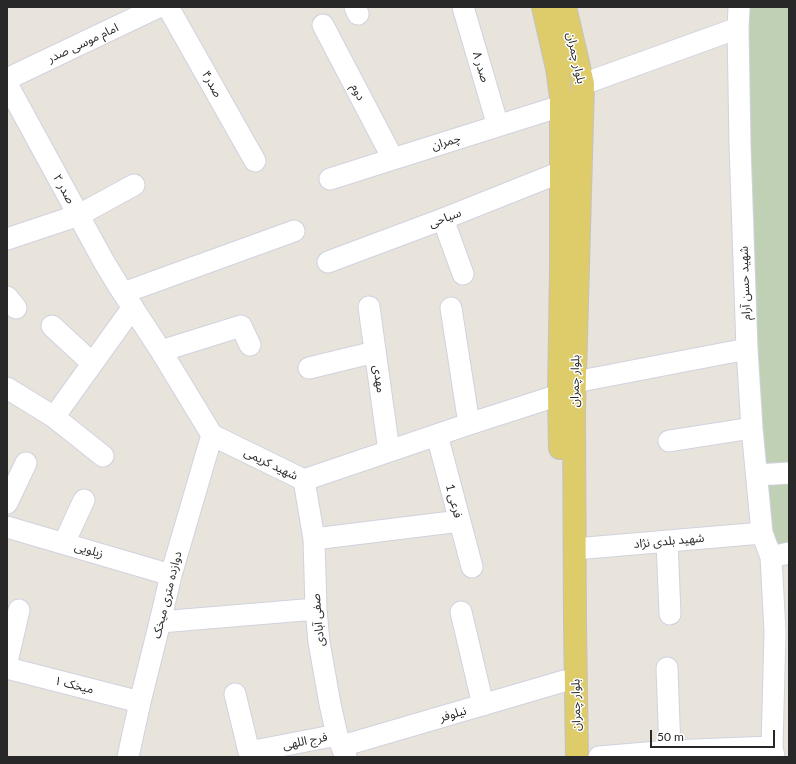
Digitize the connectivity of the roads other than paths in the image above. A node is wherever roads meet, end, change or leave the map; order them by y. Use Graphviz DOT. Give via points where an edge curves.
graph roads {
  1 [pos="158,7"];
  2 [pos="168,7"];
  3 [pos="463,7"];
  4 [pos="543,7"];
  5 [pos="565,7"];
  6 [pos="739,7"];
  7 [pos="323,25"];
  8 [pos="738,28"];
  9 [pos="7,79"];
  10 [pos="7,84"];
  11 [pos="583,84"];
  12 [pos="561,106"];
  13 [pos="498,126"];
  14 [pos="393,159"];
  15 [pos="255,161"];
  16 [pos="561,172"];
  17 [pos="330,180"];
  18 [pos="134,185"];
  19 [pos="79,214"];
  20 [pos="443,219"];
  21 [pos="294,231"];
  22 [pos="7,239"];
  23 [pos="328,262"];
  24 [pos="463,274"];
  25 [pos="128,300"];
  26 [pos="369,306"];
  27 [pos="451,308"];
  28 [pos="52,326"];
  29 [pos="250,345"];
  30 [pos="747,349"];
  31 [pos="161,351"];
  32 [pos="375,352"];
  33 [pos="92,363"];
  34 [pos="309,368"];
  35 [pos="7,388"];
  36 [pos="567,388"];
  37 [pos="54,417"];
  38 [pos="469,424"];
  39 [pos="752,428"];
  40 [pos="212,435"];
  41 [pos="437,435"];
  42 [pos="669,441"];
  43 [pos="389,451"];
  44 [pos="103,456"];
  45 [pos="26,462"];
  46 [pos="789,472"];
  47 [pos="756,475"];
  48 [pos="304,480"];
  49 [pos="84,500"];
  50 [pos="7,503"];
  51 [pos="460,521"];
  52 [pos="7,527"];
  53 [pos="762,533"];
  54 [pos="314,539"];
  55 [pos="667,541"];
  56 [pos="64,543"];
  57 [pos="575,549"];
  58 [pos="780,555"];
  59 [pos="472,567"];
  60 [pos="170,575"];
  61 [pos="316,609"];
  62 [pos="19,610"];
  63 [pos="461,612"];
  64 [pos="670,614"];
  65 [pos="160,622"];
  66 [pos="7,662"];
  67 [pos="7,668"];
  68 [pos="667,668"];
  69 [pos="564,681"];
  70 [pos="235,694"];
  71 [pos="140,702"];
  72 [pos="483,705"];
  73 [pos="777,739"];
  74 [pos="342,746"];
  75 [pos="670,751"];
  76 [pos="646,755"];
  77 [pos="128,757"];
  78 [pos="565,757"];
  79 [pos="577,757"];
  80 [pos="599,757"];
  1 -- 9 [label="street, امام موسی صدر"];
  2 -- 15 [label="street, صدر۴"];
  3 -- 13 [label="street, صدر ۸"];
  4 -- 12 [label="main road, بلوار چمران" via="557,68"];
  5 -- 11 [label="main road, بلوار چمران"];
  6 -- 8 [label="street, شهید حسن آرام"];
  7 -- 14 [label="street, دوم"];
  8 -- 11 [label="street"];
  8 -- 30 [label="street, شهید حسن آرام"];
  10 -- 19 [label="street, صدر ۲"];
  11 -- 36 [label="main road, بلوار چمران"];
  12 -- 13 [label="street, چمران"];
  12 -- 16 [label="main road, بلوار چمران"];
  13 -- 14 [label="street, چمران"];
  14 -- 17 [label="street, چمران"];
  16 -- 20 [label="street, سیاحی"];
  16 -- 36 [label="main road, بلوار چمران"];
  18 -- 19 [label="street"];
  19 -- 22 [label="street"];
  19 -- 25 [label="street, صدر ۲" via="104,262"];
  20 -- 23 [label="street, سیاحی"];
  20 -- 24 [label="street"];
  21 -- 25 [label="street"];
  25 -- 31 [label="street"];
  25 -- 33 [label="street"];
  26 -- 32 [label="street, مهدی"];
  27 -- 38 [label="street"];
  28 -- 33 [label="street"];
  29 -- 31 [label="street" via="241,326"];
  30 -- 36 [label="street, شهید کریمی"];
  30 -- 39 [label="street, شهید حسن آرام"];
  31 -- 40 [label="street"];
  32 -- 34 [label="street"];
  32 -- 43 [label="street, مهدی"];
  33 -- 37 [label="street"];
  35 -- 37 [label="street"];
  36 -- 38 [label="street, شهید کریمی"];
  36 -- 57 [label="main road, بلوار چمران"];
  36 -- 69 [label="main road, بلوار چمران"];
  37 -- 44 [label="street"];
  38 -- 41 [label="street, شهید کریمی"];
  39 -- 42 [label="street"];
  39 -- 47 [label="street, شهید حسن آرام"];
  40 -- 48 [label="street, شهید کریمی"];
  40 -- 60 [label="street, دوازده متری میخک"];
  41 -- 43 [label="street, شهید کریمی"];
  41 -- 51 [label="street, فرعی 1"];
  43 -- 48 [label="street, شهید کریمی"];
  45 -- 50 [label="street"];
  46 -- 47 [label="street"];
  47 -- 53 [label="street, شهید حسن آرام"];
  48 -- 54 [label="street, صفی آبادی"];
  49 -- 56 [label="street"];
  51 -- 54 [label="street"];
  51 -- 59 [label="street, فرعی 1"];
  52 -- 56 [label="street, زیلویی"];
  53 -- 55 [label="street, شهید بلدی نژاد"];
  53 -- 58 [label="street, شهید حسن آرام"];
  54 -- 61 [label="street, صفی آبادی"];
  55 -- 57 [label="street, شهید بلدی نژاد"];
  55 -- 64 [label="street"];
  56 -- 60 [label="street, زیلویی"];
  57 -- 79 [label="main road, بلوار چمران"];
  58 -- 73 [label="street, شهید حسن آرام" via="775,651"];
  60 -- 65 [label="street, دوازده متری میخک"];
  61 -- 65 [label="street"];
  61 -- 74 [label="street, صفی آبادی" via="324,673"];
  62 -- 66 [label="street"];
  63 -- 72 [label="street"];
  65 -- 71 [label="street, دوازده متری میخک"];
  67 -- 71 [label="street, میخک ۱"];
  68 -- 75 [label="street"];
  69 -- 72 [label="street, نیلوفر"];
  69 -- 78 [label="main road, بلوار چمران"];
  70 -- 74 [label="street, فرج اللهی" via="249,752"];
  71 -- 77 [label="street, دوازده متری میخک"];
  72 -- 74 [label="street, نیلوفر"];
  73 -- 75 [label="street"];
  75 -- 76 [label="street"];
  76 -- 80 [label="street"];
}
